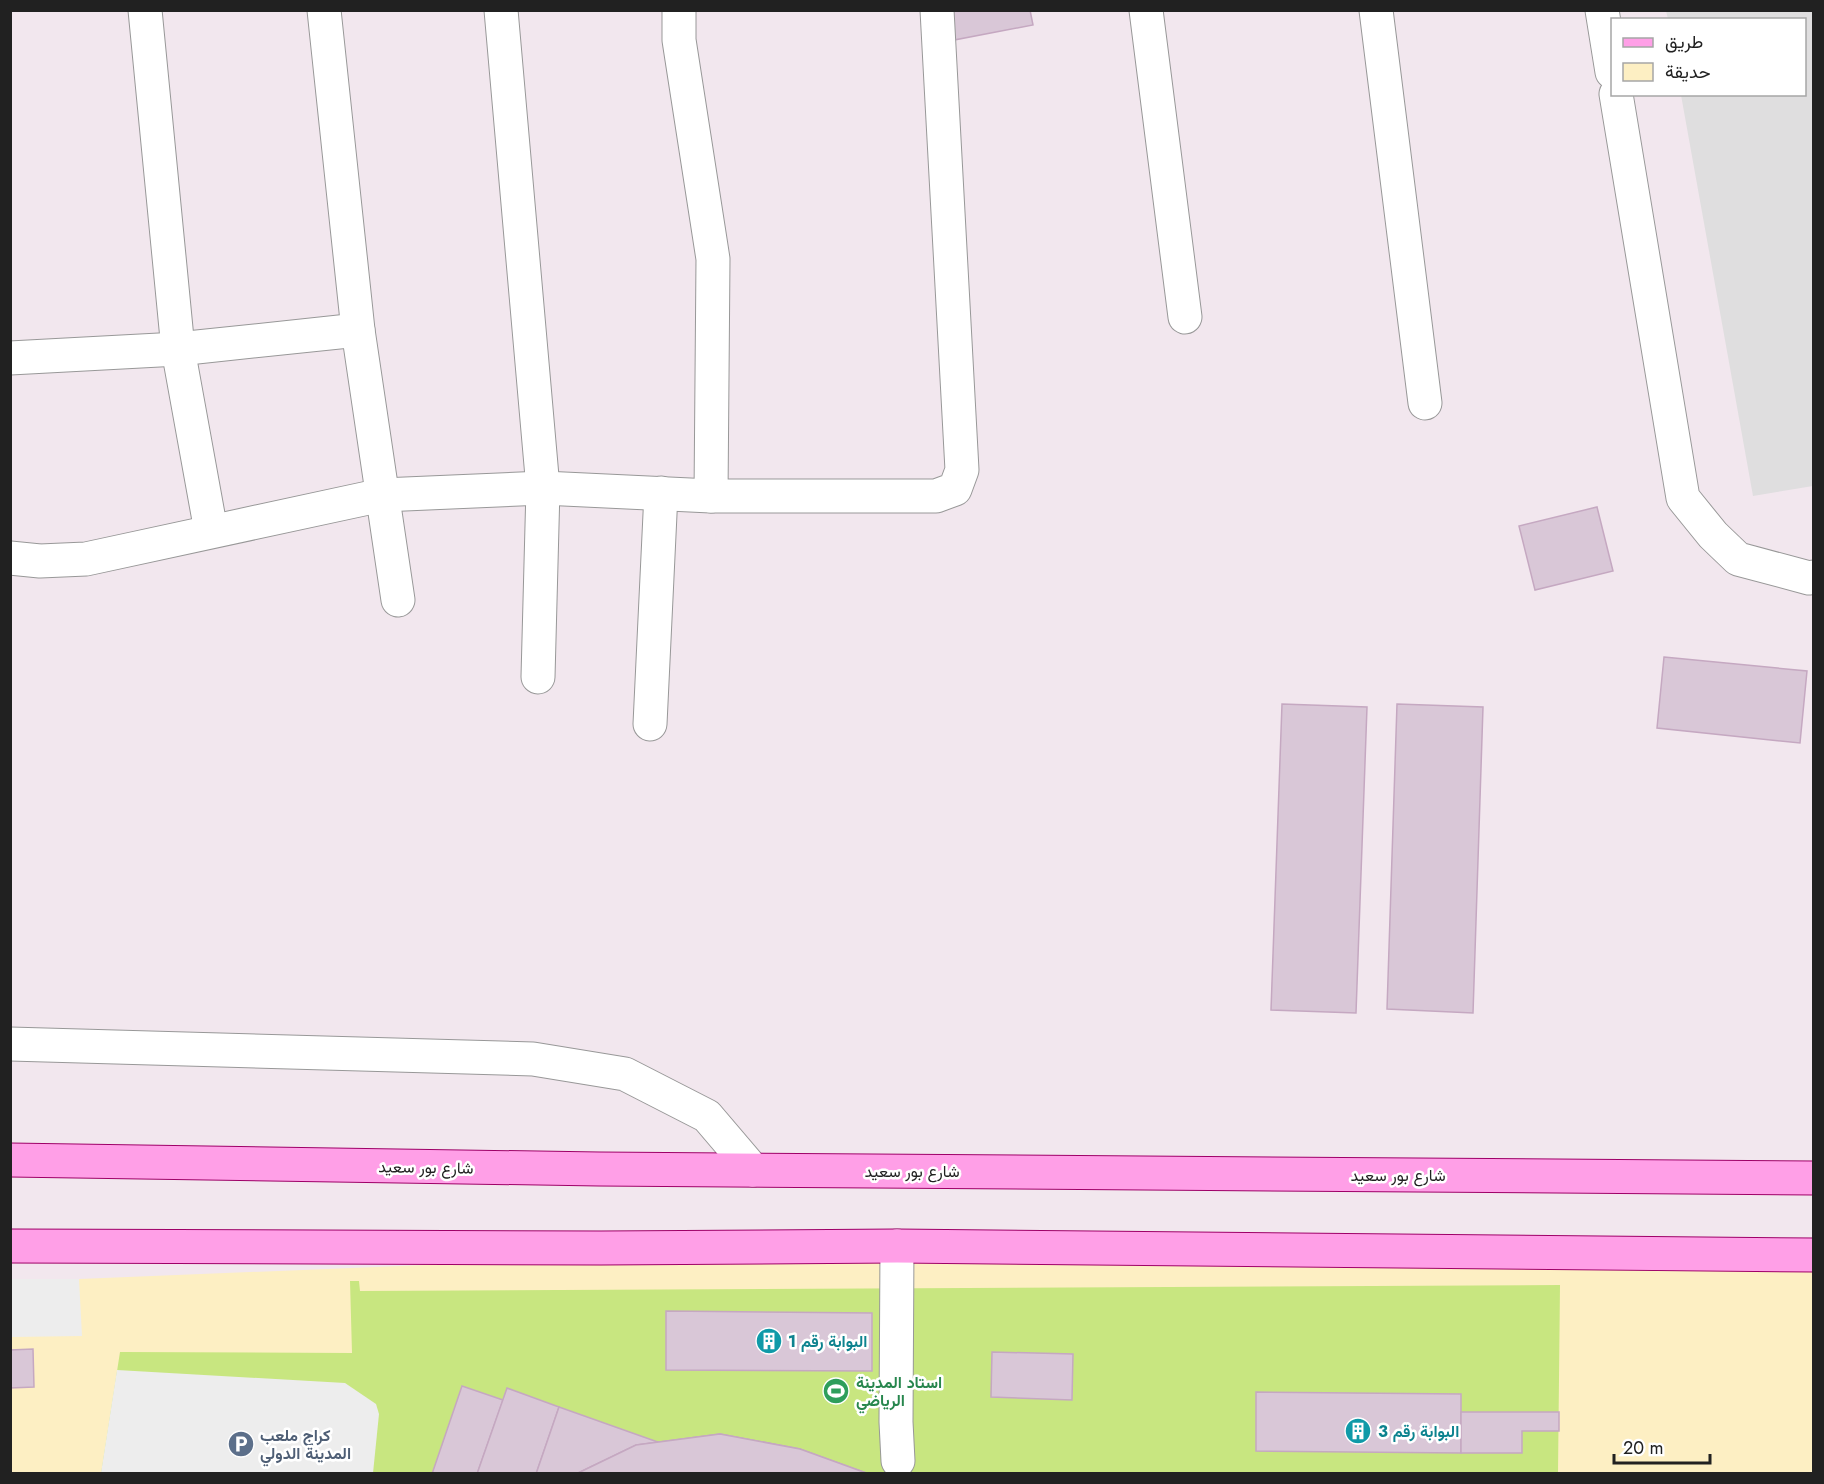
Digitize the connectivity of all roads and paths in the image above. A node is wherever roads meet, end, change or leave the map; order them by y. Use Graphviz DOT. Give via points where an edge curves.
graph roads {
  1 [pos="145,10"];
  2 [pos="324,10"];
  3 [pos="501,10"];
  4 [pos="679,10"];
  5 [pos="937,10"];
  6 [pos="1146,10"];
  7 [pos="1376,10"];
  8 [pos="1602,10"];
  9 [pos="1611,66"];
  10 [pos="1616,96"];
  11 [pos="1185,317"];
  12 [pos="358,330"];
  13 [pos="178,349"];
  14 [pos="10,358"];
  15 [pos="1425,403"];
  16 [pos="543,488"];
  17 [pos="661,493"];
  18 [pos="382,495"];
  19 [pos="711,496"];
  20 [pos="212,531"];
  21 [pos="10,558"];
  22 [pos="1814,577"];
  23 [pos="398,600"];
  24 [pos="538,677"];
  25 [pos="650,724"];
  26 [pos="10,1044"];
  27 [pos="10,1160"];
  28 [pos="753,1170"];
  29 [pos="1814,1178"];
  30 [pos="10,1246"];
  31 [pos="897,1246"];
  32 [pos="1814,1255"];
  33 [pos="898,1461"];
  1 -- 13 [label="street"];
  2 -- 12 [label="street"];
  3 -- 16 [label="street"];
  4 -- 19 [label="street" via="679,40 713,259"];
  5 -- 19 [label="street" via="962,470 955,489 936,496"];
  6 -- 11 [label="street"];
  7 -- 15 [label="street"];
  8 -- 9 [label="street"];
  10 -- 22 [label="street" via="1683,498 1738,559"];
  12 -- 13 [label="street"];
  12 -- 18 [label="street"];
  13 -- 14 [label="street"];
  13 -- 20 [label="street"];
  16 -- 17 [label="street"];
  16 -- 18 [label="street"];
  16 -- 24 [label="street"];
  17 -- 19 [label="street"];
  17 -- 25 [label="street"];
  18 -- 20 [label="street"];
  18 -- 23 [label="street"];
  20 -- 21 [label="street" via="86,559"];
  26 -- 28 [label="street" via="533,1059 625,1074 707,1116"];
  27 -- 28 [label="main road, شارع بور سعيد"];
  28 -- 29 [label="main road, شارع بور سعيد"];
  30 -- 31 [label="main road"];
  31 -- 32 [label="main road"];
  31 -- 33 [label="street"];
}
